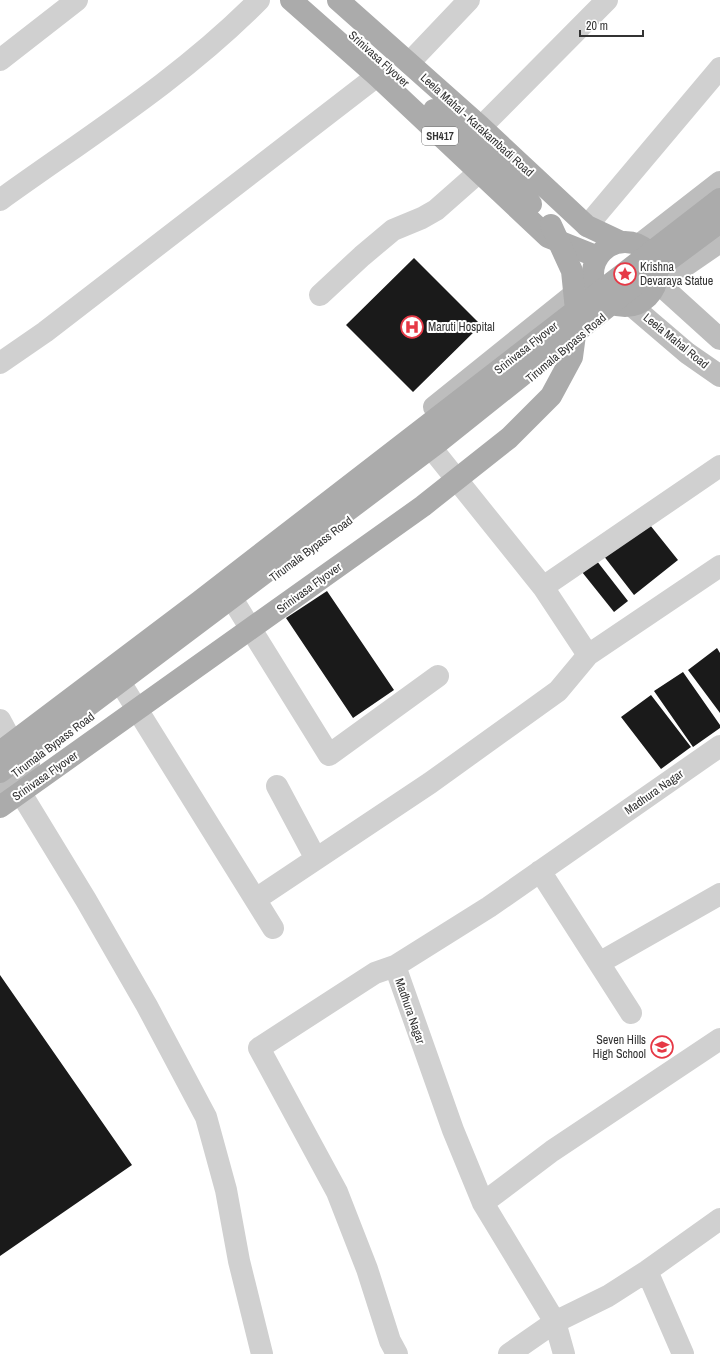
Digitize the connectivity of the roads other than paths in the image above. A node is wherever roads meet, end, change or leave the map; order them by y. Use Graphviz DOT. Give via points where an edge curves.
graph roads {
  1 [pos="77,0"];
  2 [pos="259,0"];
  3 [pos="292,0"];
  4 [pos="313,0"];
  5 [pos="338,0"];
  6 [pos="469,0"];
  7 [pos="607,0"];
  8 [pos="0,60"];
  9 [pos="409,63"];
  10 [pos="720,68"];
  11 [pos="377,76"];
  12 [pos="480,128"];
  13 [pos="478,173"];
  14 [pos="720,182"];
  15 [pos="720,199"];
  16 [pos="0,200"];
  17 [pos="720,222"];
  18 [pos="587,226"];
  19 [pos="720,242"];
  20 [pos="630,243"];
  21 [pos="598,257"];
  22 [pos="593,279"];
  23 [pos="657,279"];
  24 [pos="320,295"];
  25 [pos="625,306"];
  26 [pos="720,339"];
  27 [pos="0,363"];
  28 [pos="720,376"];
  29 [pos="437,454"];
  30 [pos="720,466"];
  31 [pos="720,566"];
  32 [pos="543,587"];
  33 [pos="236,605"];
  34 [pos="588,655"];
  35 [pos="438,676"];
  36 [pos="125,690"];
  37 [pos="2,737"];
  38 [pos="720,746"];
  39 [pos="4,779"];
  40 [pos="277,786"];
  41 [pos="0,807"];
  42 [pos="316,858"];
  43 [pos="540,871"];
  44 [pos="720,894"];
  45 [pos="256,898"];
  46 [pos="273,928"];
  47 [pos="599,963"];
  48 [pos="395,966"];
  49 [pos="631,1013"];
  50 [pos="720,1039"];
  51 [pos="483,1203"];
  52 [pos="718,1225"];
  53 [pos="647,1271"];
  54 [pos="555,1322"];
  55 [pos="262,1354"];
  56 [pos="396,1354"];
  57 [pos="509,1354"];
  58 [pos="564,1354"];
  59 [pos="683,1354"];
  1 -- 8 [label="street"];
  2 -- 16 [label="street" via="190,64"];
  3 -- 11 [label="main road, SH417"];
  4 -- 41 [label="main road, Srinivasa Flyover, bridge" via="499,169 551,226 572,270 577,320 572,356 551,396 497,448 372,543"];
  5 -- 9 [label="main road, Leela Mahal - Karakambadi Road / SH417"];
  6 -- 9 [label="street"];
  7 -- 12 [label="street"];
  9 -- 12 [label="main road, Leela Mahal - Karakambadi Road / SH417"];
  10 -- 18 [label="street"];
  11 -- 13 [label="main road, SH417"];
  11 -- 27 [label="street" via="45,332"];
  12 -- 18 [label="main road, Leela Mahal - Karakambadi Road / SH417"];
  13 -- 21 [label="main road, SH417" via="548,237"];
  13 -- 24 [label="street" via="436,210 388,234"];
  14 -- 20 [label="street"];
  15 -- 37 [label="main road, Srinivasa Flyover, bridge" via="200,602"];
  17 -- 39 [label="main road, Srinivasa Flyover, bridge" via="630,289 440,441"];
  18 -- 20 [label="main road, Leela Mahal - Karakambadi Road / SH417"];
  19 -- 23 [label="street" via="688,264"];
  20 -- 21 [label="main road" via="608,247"];
  20 -- 23 [label="main road" via="647,250 653,258"];
  21 -- 22 [label="main road"];
  22 -- 25 [label="main road" via="599,293 611,303"];
  22 -- 37 [label="street" via="378,452"];
  23 -- 25 [label="main road" via="644,302"];
  23 -- 26 [label="street"];
  25 -- 28 [label="street, Leela Mahal Road"];
  25 -- 29 [label="street, Tirumala Bypass Road"];
  29 -- 32 [label="street"];
  29 -- 33 [label="street, Tirumala Bypass Road"];
  30 -- 32 [label="street"];
  31 -- 34 [label="street"];
  32 -- 34 [label="street"];
  33 -- 35 [label="street" via="328,755"];
  33 -- 36 [label="street, Tirumala Bypass Road"];
  34 -- 42 [label="street" via="558,691 430,783"];
  36 -- 39 [label="street, Tirumala Bypass Road"];
  36 -- 45 [label="street"];
  38 -- 43 [label="street, Madhura Nagar"];
  39 -- 55 [label="street" via="86,900 147,1006 206,1117 226,1190 239,1261"];
  40 -- 42 [label="street"];
  42 -- 45 [label="street"];
  43 -- 47 [label="street"];
  43 -- 48 [label="street, Madhura Nagar"];
  44 -- 47 [label="street"];
  45 -- 46 [label="street"];
  47 -- 49 [label="street"];
  48 -- 51 [label="street, Madhura Nagar" via="453,1130"];
  48 -- 56 [label="street" via="375,973 259,1048 338,1192"];
  50 -- 51 [label="street" via="552,1151"];
  51 -- 54 [label="street, Madhura Nagar"];
  52 -- 53 [label="street"];
  53 -- 54 [label="street" via="608,1296"];
  53 -- 59 [label="street"];
  54 -- 57 [label="street"];
  54 -- 58 [label="street, Madhura Nagar"];
}
